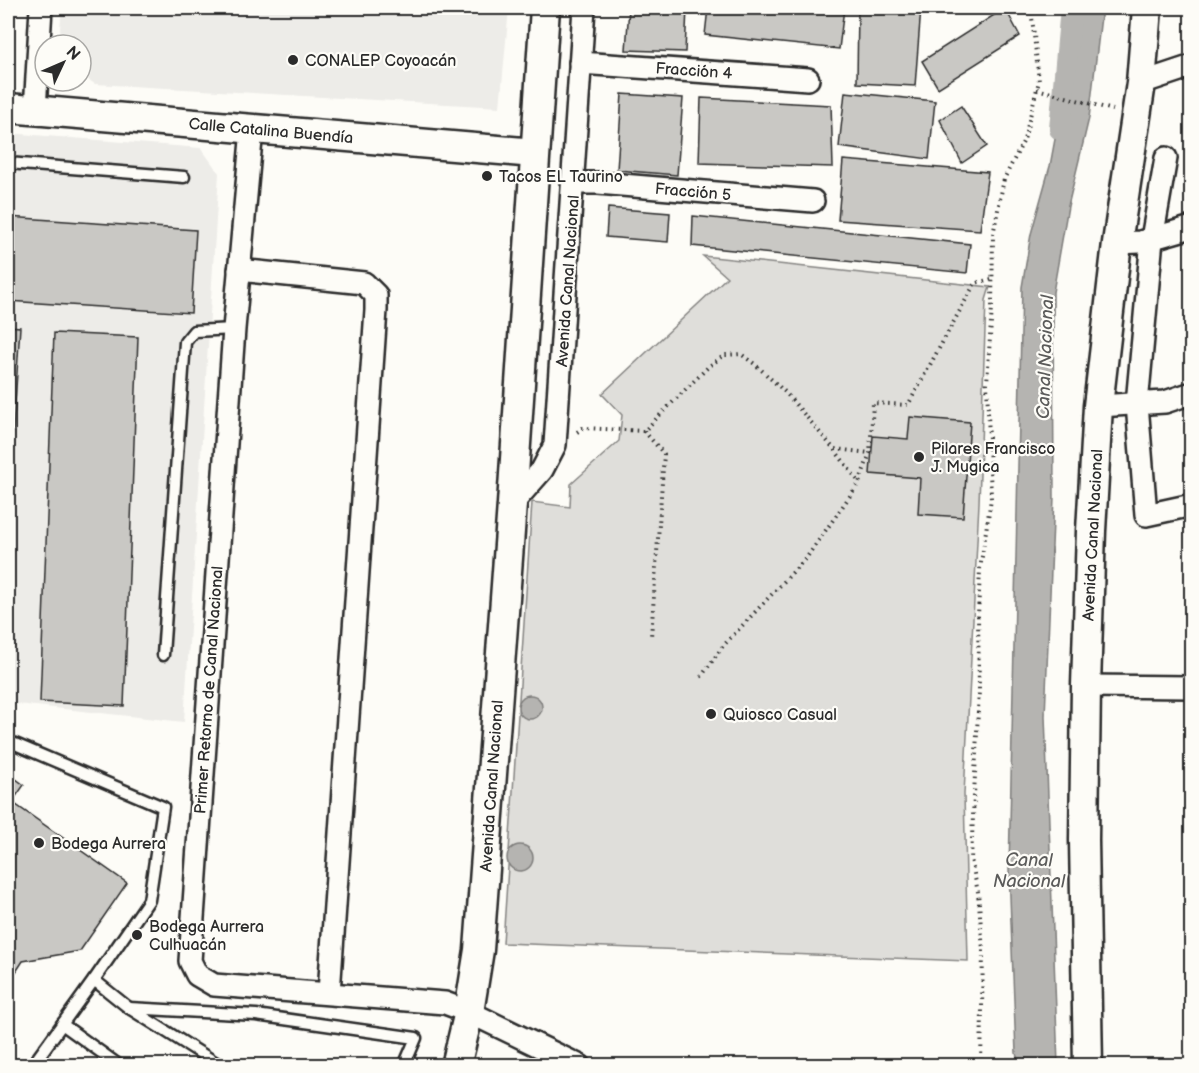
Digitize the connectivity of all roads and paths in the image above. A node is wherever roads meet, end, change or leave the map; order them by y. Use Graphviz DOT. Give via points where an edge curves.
graph roads {
  1 [pos="41,8"];
  2 [pos="545,8"];
  3 [pos="584,8"];
  4 [pos="1031,8"];
  5 [pos="1147,8"];
  6 [pos="580,63"];
  7 [pos="1191,66"];
  8 [pos="807,79"];
  9 [pos="1140,83"];
  10 [pos="1037,89"];
  11 [pos="21,109"];
  12 [pos="1117,111"];
  13 [pos="252,129"];
  14 [pos="535,153"];
  15 [pos="1166,158"];
  16 [pos="8,163"];
  17 [pos="184,177"];
  18 [pos="573,183"];
  19 [pos="813,201"];
  20 [pos="1191,227"];
  21 [pos="1152,238"];
  22 [pos="1117,243"];
  23 [pos="239,270"];
  24 [pos="992,279"];
  25 [pos="234,329"];
  26 [pos="1191,393"];
  27 [pos="1137,404"];
  28 [pos="1098,406"];
  29 [pos="644,430"];
  30 [pos="555,445"];
  31 [pos="834,449"];
  32 [pos="870,453"];
  33 [pos="860,483"];
  34 [pos="512,504"];
  35 [pos="1191,505"];
  36 [pos="651,637"];
  37 [pos="162,656"];
  38 [pos="701,677"];
  39 [pos="1086,686"];
  40 [pos="1191,687"];
  41 [pos="8,741"];
  42 [pos="94,980"];
  43 [pos="329,993"];
  44 [pos="129,1008"];
  45 [pos="469,1012"];
  46 [pos="62,1024"];
  47 [pos="32,1065"];
  48 [pos="120,1065"];
  49 [pos="221,1065"];
  50 [pos="404,1065"];
  51 [pos="456,1065"];
  52 [pos="580,1065"];
  53 [pos="981,1065"];
  54 [pos="1088,1065"];
  1 -- 11 [label="street"];
  2 -- 14 [label="street, Avenida Canal Nacional"];
  3 -- 6 [label="street, Avenida Canal Nacional"];
  4 -- 10 [label="path"];
  5 -- 9 [label="street, Avenida Canal Nacional"];
  6 -- 8 [label="street, Fracción 4"];
  6 -- 18 [label="street, Avenida Canal Nacional"];
  7 -- 9 [label="street"];
  9 -- 22 [label="street, Avenida Canal Nacional"];
  10 -- 12 [label="path"];
  10 -- 24 [label="path" via="1023,140 1004,179 993,235"];
  11 -- 13 [label="street, Calle Catalina Buendía"];
  13 -- 14 [label="street, Calle Catalina Buendía"];
  13 -- 23 [label="street, Primer Retorno de Canal Nacional"];
  14 -- 34 [label="street, Avenida Canal Nacional"];
  15 -- 21 [label="street"];
  16 -- 17 [label="lane"];
  18 -- 19 [label="street, Fracción 5"];
  18 -- 30 [label="street, Avenida Canal Nacional"];
  20 -- 21 [label="street"];
  21 -- 22 [label="street"];
  21 -- 27 [label="street"];
  22 -- 28 [label="street, Avenida Canal Nacional"];
  23 -- 25 [label="street, Primer Retorno de Canal Nacional"];
  23 -- 43 [label="street" via="364,284 376,295"];
  24 -- 32 [label="path" via="975,283 908,405 873,403"];
  24 -- 53 [label="path" via="987,383 991,499 980,569 971,859 983,950"];
  25 -- 37 [label="lane" via="194,331 185,342"];
  25 -- 43 [label="street, Primer Retorno de Canal Nacional" via="190,961 197,975 214,985"];
  26 -- 27 [label="street" via="1165,402"];
  27 -- 28 [label="street"];
  27 -- 35 [label="street" via="1146,515"];
  28 -- 39 [label="street, Avenida Canal Nacional"];
  29 -- 30 [label="path" via="583,428"];
  29 -- 31 [label="path" via="709,366 725,355 741,354 785,393"];
  29 -- 36 [label="path" via="663,454"];
  30 -- 34 [label="street, Avenida Canal Nacional" via="542,470"];
  31 -- 32 [label="path"];
  31 -- 33 [label="path"];
  32 -- 33 [label="path"];
  33 -- 38 [label="path" via="807,558 723,646"];
  34 -- 45 [label="street, Avenida Canal Nacional" via="479,950"];
  39 -- 40 [label="street"];
  39 -- 54 [label="street, Avenida Canal Nacional"];
  41 -- 42 [label="lane" via="163,807 149,900"];
  42 -- 44 [label="lane"];
  42 -- 46 [label="lane"];
  43 -- 45 [label="street, Primer Retorno de Canal Nacional" via="445,1003"];
  44 -- 49 [label="lane"];
  44 -- 50 [label="lane" via="256,1015 416,1038"];
  45 -- 51 [label="street, Avenida Canal Nacional"];
  45 -- 52 [label="street, Primer Retorno de Canal Nacional"];
  46 -- 47 [label="lane"];
  46 -- 48 [label="lane"];
}
